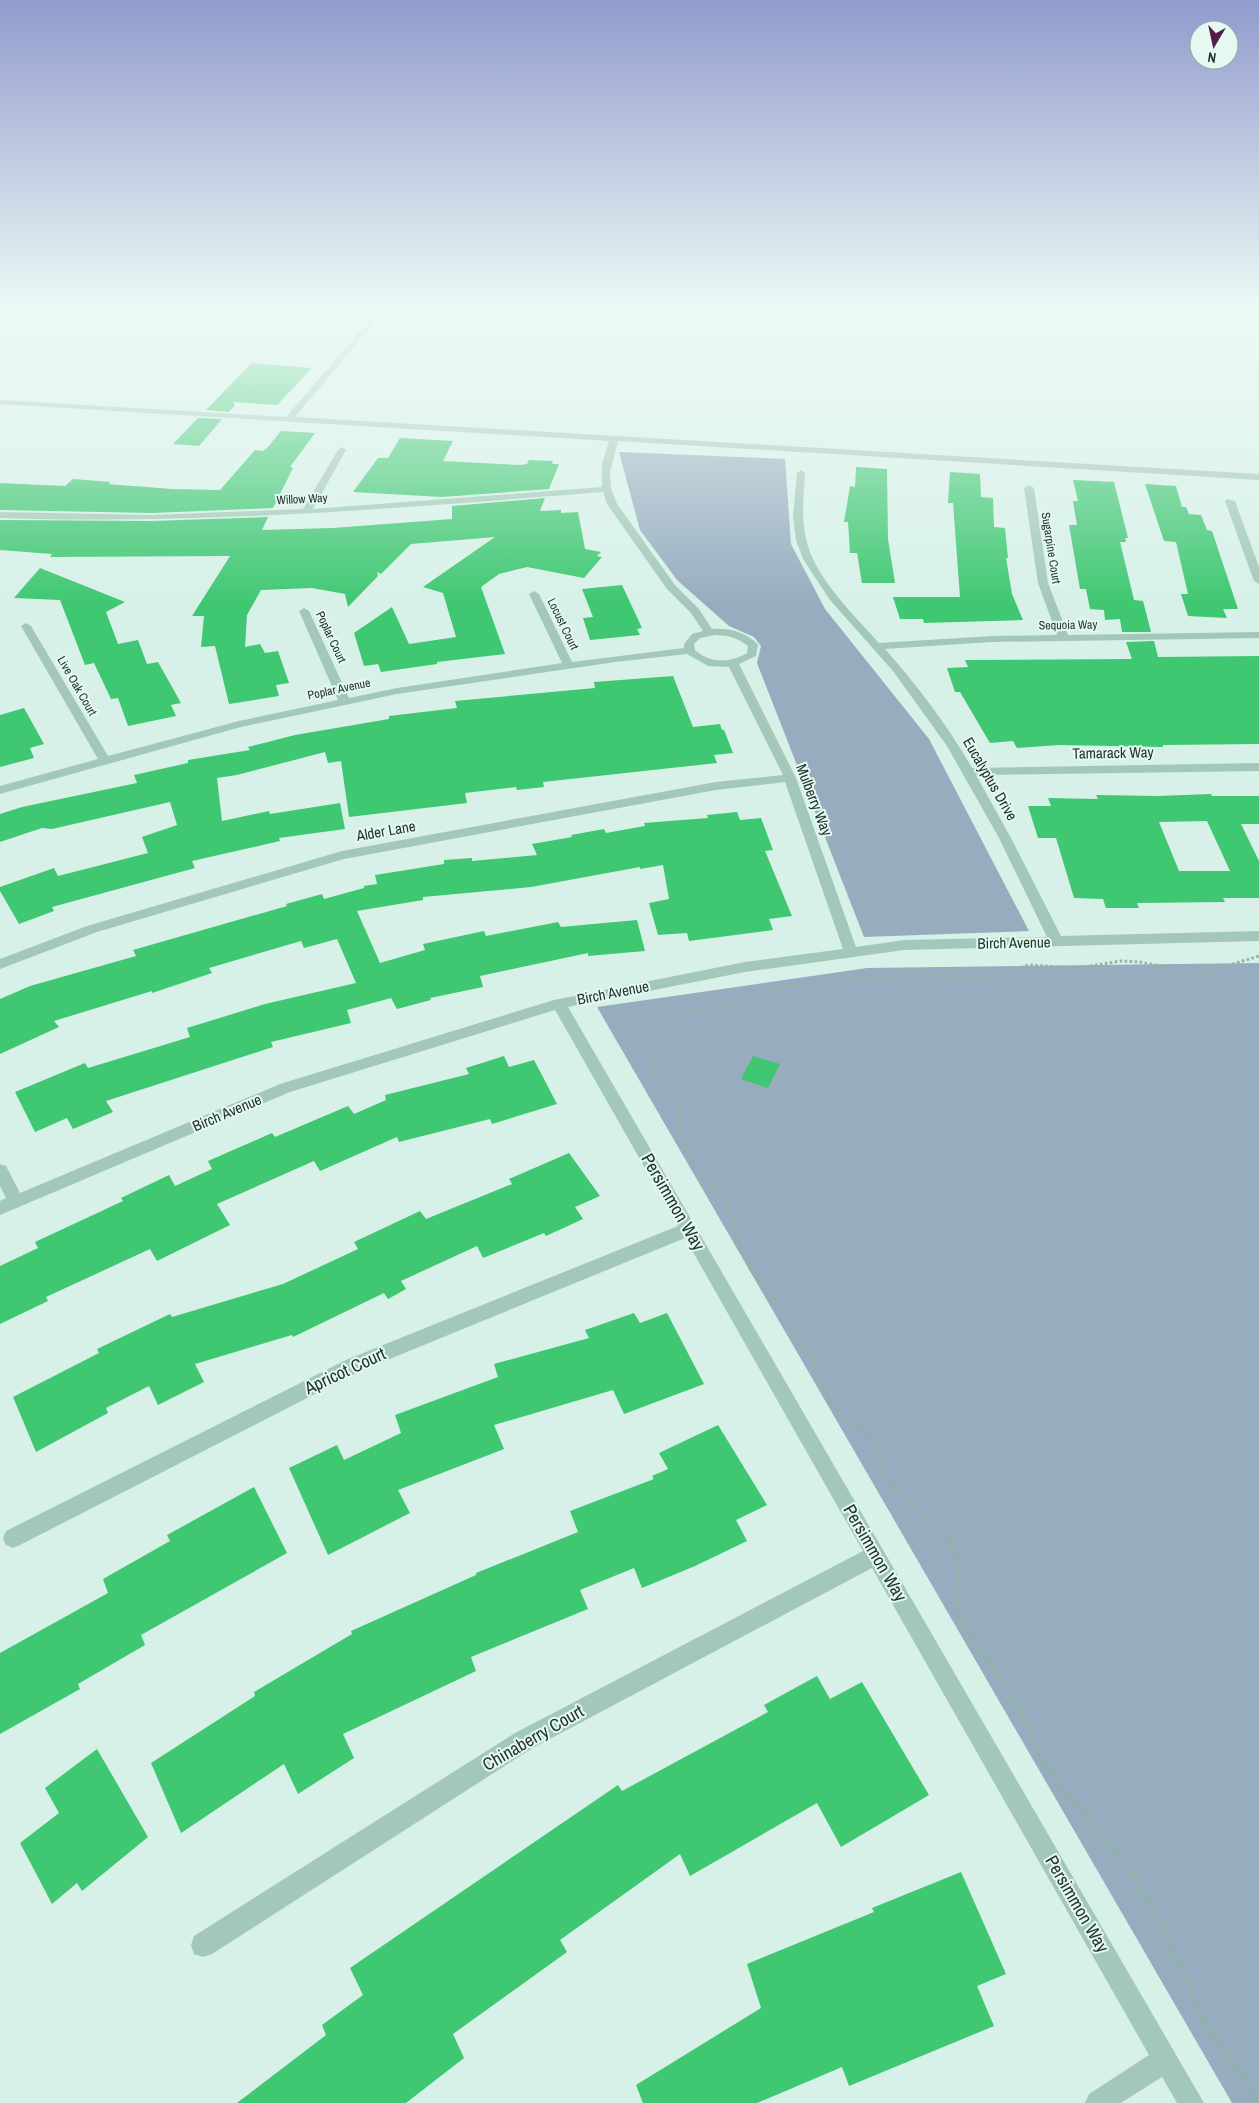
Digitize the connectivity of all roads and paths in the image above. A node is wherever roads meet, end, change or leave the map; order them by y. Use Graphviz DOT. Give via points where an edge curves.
graph roads {
  1 [pos="82,407"];
  2 [pos="299,407"];
  3 [pos="288,420"];
  4 [pos="614,440"];
  5 [pos="342,450"];
  6 [pos="801,473"];
  7 [pos="1259,477"];
  8 [pos="1029,488"];
  9 [pos="606,489"];
  10 [pos="1230,501"];
  11 [pos="306,512"];
  12 [pos="0,515"];
  13 [pos="1259,581"];
  14 [pos="534,594"];
  15 [pos="304,610"];
  16 [pos="26,626"];
  17 [pos="708,632"];
  18 [pos="1259,635"];
  19 [pos="1064,638"];
  20 [pos="877,646"];
  21 [pos="690,651"];
  22 [pos="733,664"];
  23 [pos="569,666"];
  24 [pos="345,702"];
  25 [pos="105,761"];
  26 [pos="1259,767"];
  27 [pos="968,772"];
  28 [pos="790,778"];
  29 [pos="0,790"];
  30 [pos="1259,936"];
  31 [pos="1056,941"];
  32 [pos="851,952"];
  33 [pos="1259,956"];
  34 [pos="0,964"];
  35 [pos="559,1004"];
  36 [pos="0,1170"];
  37 [pos="16,1201"];
  38 [pos="0,1208"];
  39 [pos="688,1228"];
  40 [pos="13,1538"];
  41 [pos="876,1555"];
  42 [pos="203,1945"];
  43 [pos="1166,2060"];
  44 [pos="1259,2099"];
  45 [pos="1098,2103"];
  46 [pos="1192,2103"];
  1 -- 3 [label="street"];
  2 -- 3 [label="street"];
  3 -- 4 [label="street"];
  4 -- 7 [label="street"];
  4 -- 9 [label="street" via="606,461"];
  5 -- 11 [label="street"];
  6 -- 20 [label="street, Eucalyptus Drive" via="798,516 808,559 834,598"];
  8 -- 19 [label="street, Sugarpine Court" via="1043,583"];
  9 -- 11 [label="street, Willow Way"];
  9 -- 17 [label="street" via="612,504 671,587 695,611"];
  10 -- 13 [label="street"];
  11 -- 12 [label="street, Willow Way" via="79,520"];
  14 -- 23 [label="street, Locust Court"];
  15 -- 24 [label="street, Poplar Court"];
  16 -- 25 [label="street, Live Oak Court"];
  17 -- 21 [label="street" via="696,636 689,644"];
  17 -- 22 [label="street" via="731,632 744,637 753,646 752,654"];
  18 -- 19 [label="street, Sequoia Way"];
  19 -- 20 [label="street, Sequoia Way" via="948,640"];
  20 -- 27 [label="street, Eucalyptus Drive" via="937,723"];
  21 -- 22 [label="street" via="694,657 712,664"];
  21 -- 23 [label="street, Poplar Avenue"];
  22 -- 28 [label="street, Mulberry Way"];
  23 -- 24 [label="street, Poplar Avenue" via="397,691"];
  24 -- 25 [label="street, Poplar Avenue" via="239,724"];
  25 -- 29 [label="street, Poplar Avenue"];
  26 -- 27 [label="street, Tamarack Way"];
  27 -- 31 [label="street, Eucalyptus Drive"];
  28 -- 32 [label="street, Mulberry Way"];
  28 -- 34 [label="street, Alder Lane" via="716,786 342,855 92,929"];
  30 -- 31 [label="street, Birch Avenue"];
  31 -- 32 [label="street, Birch Avenue" via="904,945"];
  32 -- 35 [label="street, Birch Avenue" via="744,967"];
  33 -- 44 [label="path" via="1192,973 1121,961 1077,968 1028,965 986,977 909,974 780,987 732,1005 697,1010 674,1019 660,1030 651,1056 658,1080 680,1108 684,1148 725,1200 740,1248 753,1273 788,1315 802,1348 811,1358 840,1414 862,1430 876,1447 888,1481 947,1534 957,1556 955,1608 967,1631 1016,1702 1041,1758 1060,1786 1105,1837 1136,1879 1162,1925 1208,2030"];
  35 -- 37 [label="street, Birch Avenue" via="286,1088"];
  35 -- 39 [label="street, Persimmon Way"];
  36 -- 37 [label="street"];
  37 -- 38 [label="street, Birch Avenue"];
  39 -- 40 [label="street, Apricot Court" via="352,1366"];
  39 -- 41 [label="street, Persimmon Way"];
  41 -- 42 [label="street, Chinaberry Court" via="523,1741"];
  41 -- 43 [label="street, Persimmon Way"];
  43 -- 45 [label="street"];
  43 -- 46 [label="street, Persimmon Way"];
}
